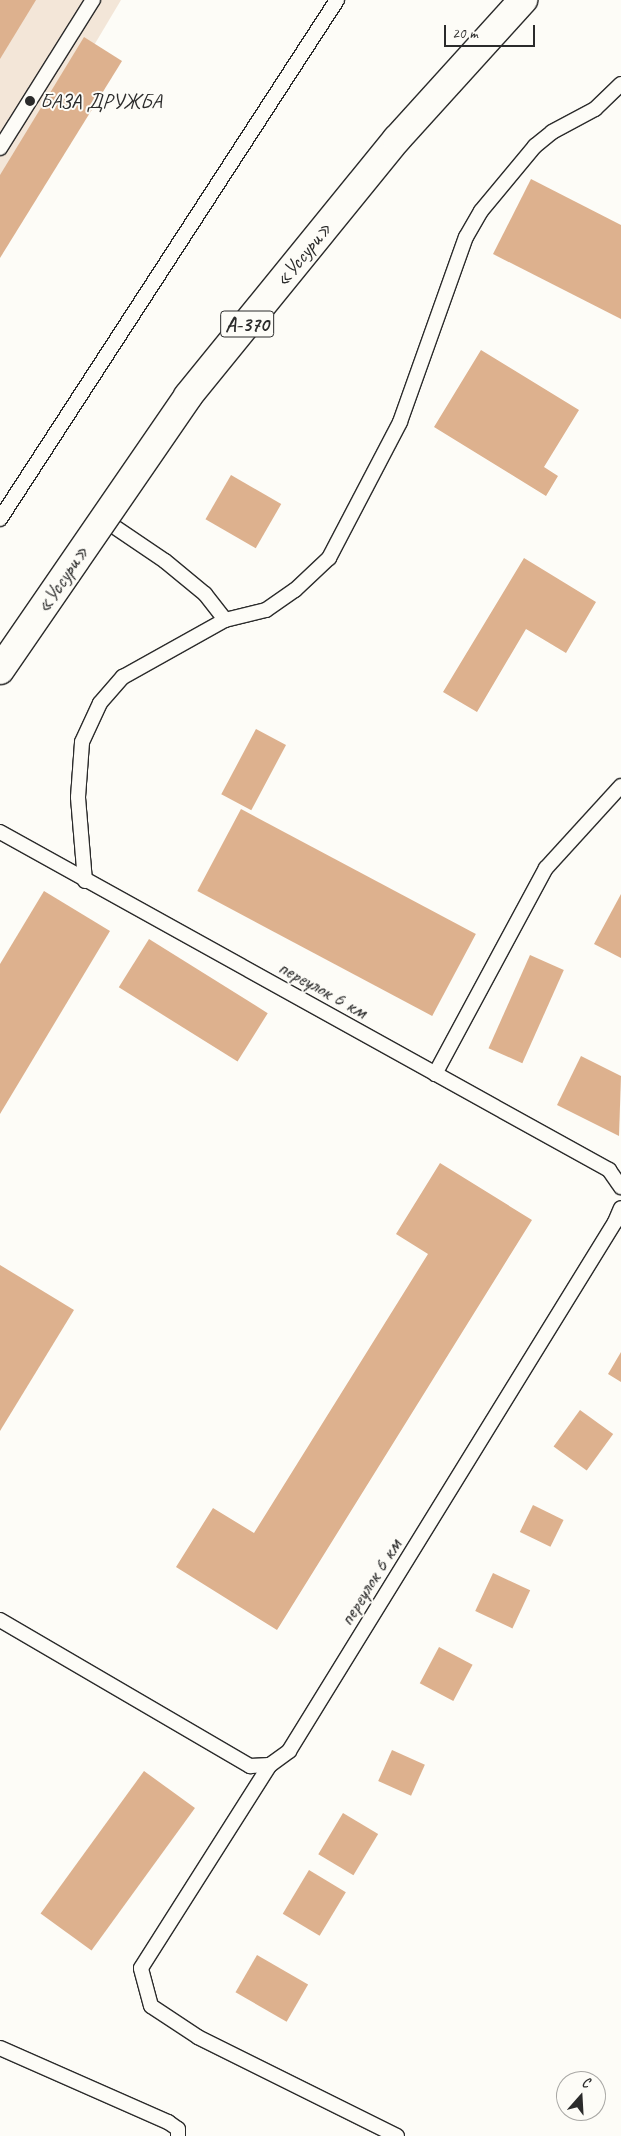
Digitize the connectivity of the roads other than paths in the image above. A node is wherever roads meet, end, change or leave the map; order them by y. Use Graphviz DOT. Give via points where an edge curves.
graph roads {
  1 [pos="93,0"];
  2 [pos="337,0"];
  3 [pos="523,0"];
  4 [pos="621,84"];
  5 [pos="0,148"];
  6 [pos="100,516"];
  7 [pos="0,519"];
  8 [pos="225,620"];
  9 [pos="0,670"];
  10 [pos="621,786"];
  11 [pos="0,832"];
  12 [pos="85,881"];
  13 [pos="435,1074"];
  14 [pos="621,1186"];
  15 [pos="621,1208"];
  16 [pos="0,1620"];
  17 [pos="270,1764"];
  18 [pos="0,2048"];
  19 [pos="178,2136"];
  20 [pos="397,2136"];
  1 -- 5 [label="lane"];
  2 -- 7 [label="lane"];
  3 -- 9 [label="highway, «Уссури» / А-370, bridge" via="397,138 188,396"];
  4 -- 8 [label="lane" via="595,109 552,132 535,146 481,211 466,237 400,422 329,558 295,590 266,610"];
  6 -- 8 [label="lane" via="172,566 205,594"];
  8 -- 12 [label="lane" via="123,678 100,703 82,742 78,797"];
  10 -- 13 [label="lane" via="546,868"];
  11 -- 12 [label="lane, переулок 6 км"];
  12 -- 13 [label="lane, переулок 6 км"];
  13 -- 14 [label="lane, переулок 6 км" via="609,1170"];
  15 -- 17 [label="lane, переулок 6 км" via="616,1222 289,1751"];
  16 -- 17 [label="lane" via="250,1766"];
  17 -- 20 [label="lane, переулок 6 км" via="141,1968 151,2006 198,2037"];
  18 -- 19 [label="lane" via="168,2122 178,2129"];
}
